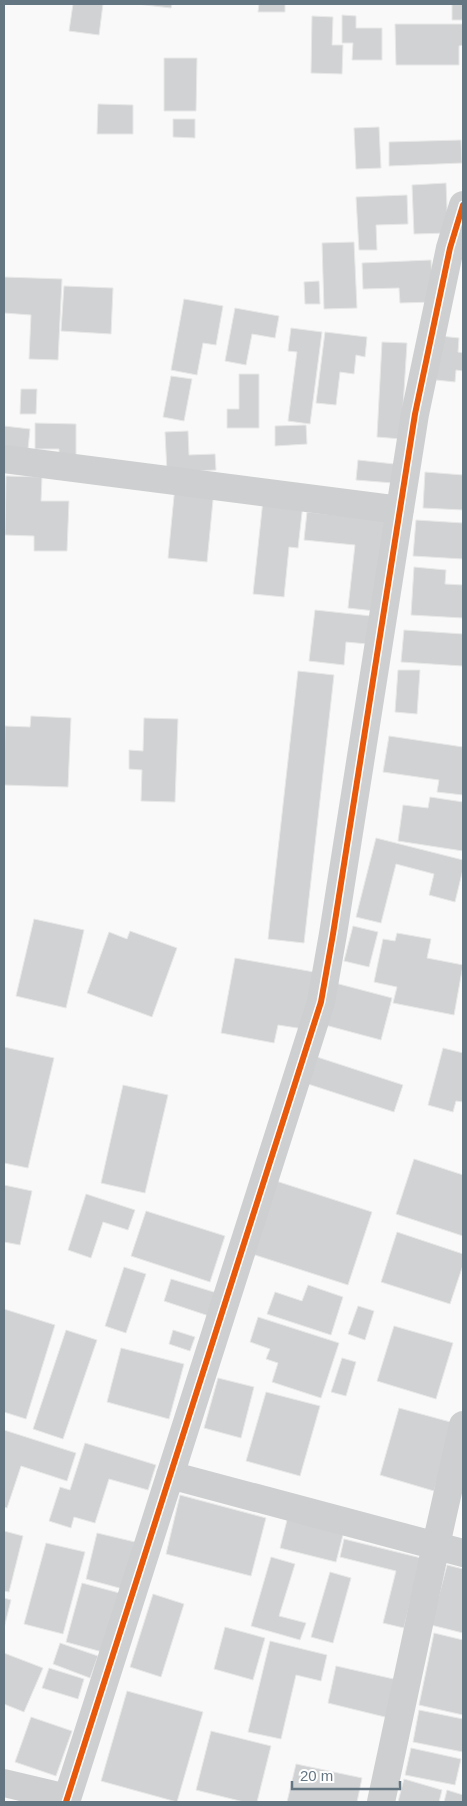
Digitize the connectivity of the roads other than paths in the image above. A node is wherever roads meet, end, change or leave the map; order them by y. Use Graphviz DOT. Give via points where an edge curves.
graph roads {
  1 [pos="463,205"];
  2 [pos="4,459"];
  3 [pos="400,510"];
  4 [pos="463,1425"];
  5 [pos="170,1475"];
  6 [pos="436,1545"];
  7 [pos="463,1553"];
  8 [pos="4,1784"];
  9 [pos="66,1800"];
  10 [pos="382,1802"];
  1 -- 3 [label="street" via="450,248 417,404"];
  2 -- 3 [label="street"];
  3 -- 5 [label="street" via="321,1002"];
  4 -- 6 [label="street"];
  5 -- 6 [label="street"];
  5 -- 9 [label="street"];
  6 -- 7 [label="street"];
  6 -- 10 [label="street"];
  8 -- 9 [label="street"];
}
